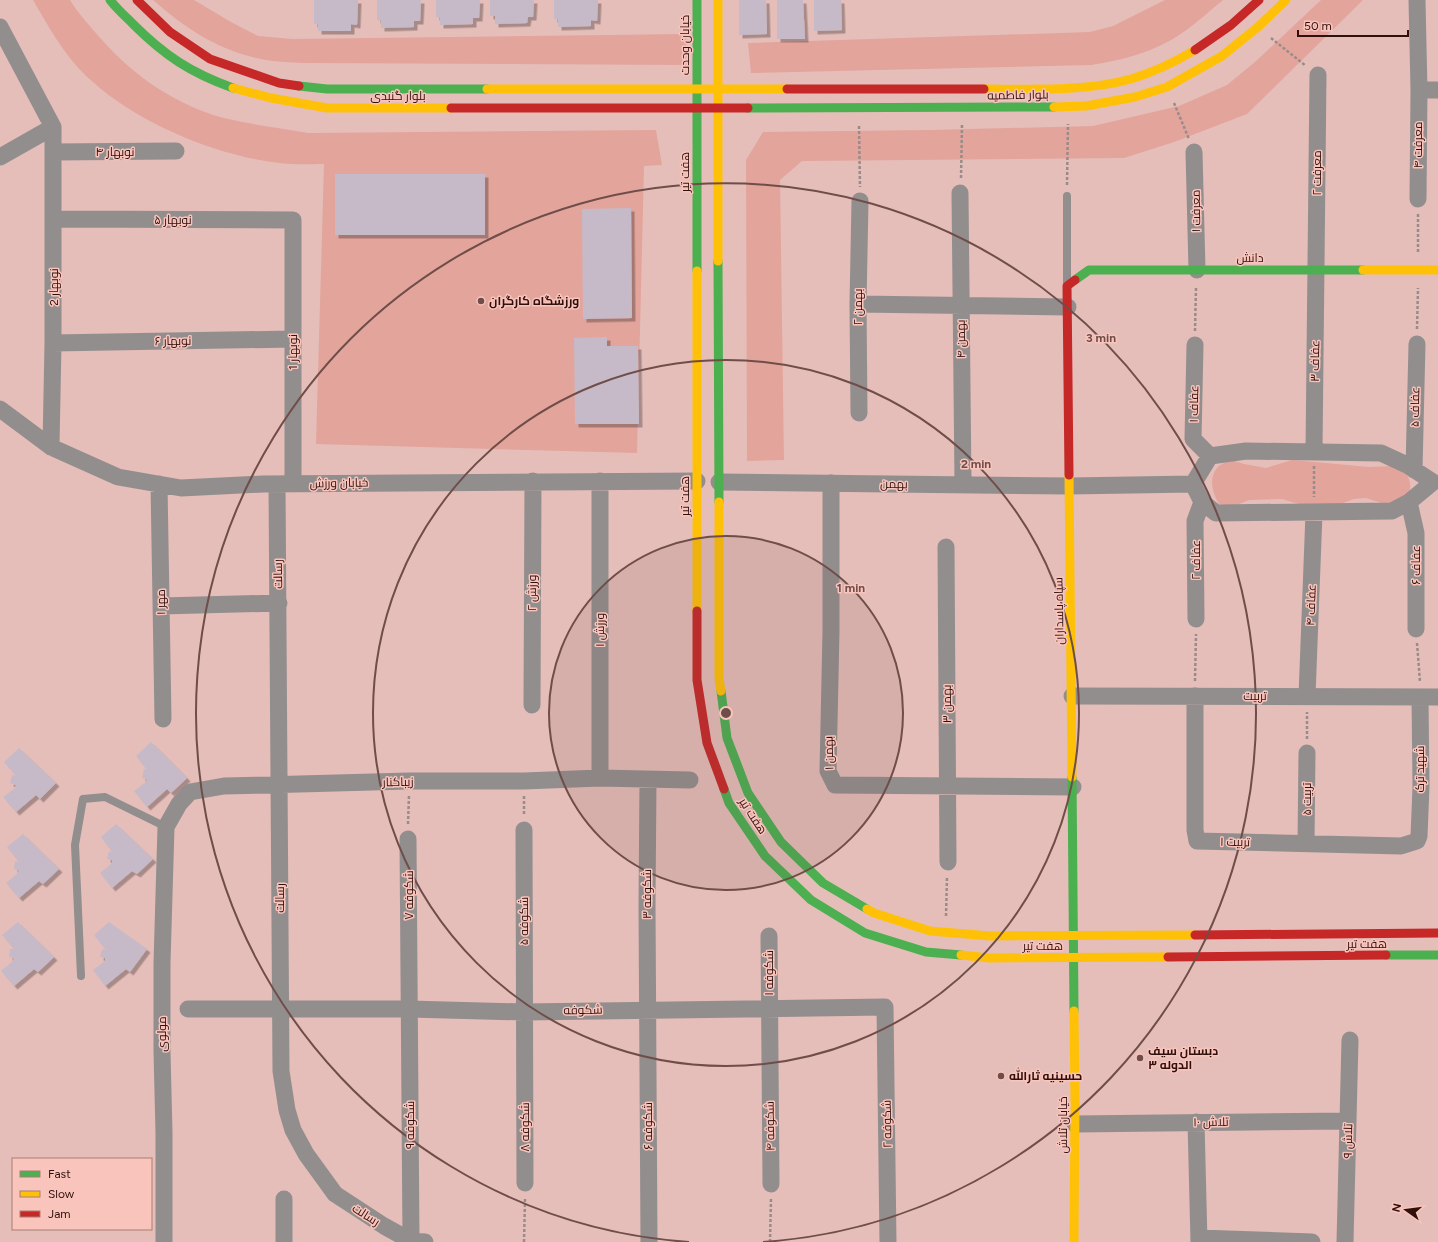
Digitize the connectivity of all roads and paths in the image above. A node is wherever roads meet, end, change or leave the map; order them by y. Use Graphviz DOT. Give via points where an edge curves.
graph roads {
  1 [pos="110,0"];
  2 [pos="137,0"];
  3 [pos="697,0"];
  4 [pos="718,0"];
  5 [pos="1259,0"];
  6 [pos="1286,0"];
  7 [pos="1417,0"];
  8 [pos="0,27"];
  9 [pos="1258,27"];
  10 [pos="1318,75"];
  11 [pos="1167,87"];
  12 [pos="697,89"];
  13 [pos="718,89"];
  14 [pos="1419,90"];
  15 [pos="1438,90"];
  16 [pos="1068,106"];
  17 [pos="697,108"];
  18 [pos="718,108"];
  19 [pos="860,108"];
  20 [pos="963,108"];
  21 [pos="54,127"];
  22 [pos="54,152"];
  23 [pos="176,152"];
  24 [pos="1194,152"];
  25 [pos="0,157"];
  26 [pos="960,193"];
  27 [pos="1067,196"];
  28 [pos="1418,199"];
  29 [pos="860,201"];
  30 [pos="54,219"];
  31 [pos="293,220"];
  32 [pos="1197,270"];
  33 [pos="1418,270"];
  34 [pos="1438,270"];
  35 [pos="1317,271"];
  36 [pos="1067,286"];
  37 [pos="858,304"];
  38 [pos="960,305"];
  39 [pos="1068,306"];
  40 [pos="293,339"];
  41 [pos="53,343"];
  42 [pos="1417,344"];
  43 [pos="1195,345"];
  44 [pos="0,409"];
  45 [pos="859,413"];
  46 [pos="52,446"];
  47 [pos="1314,452"];
  48 [pos="1210,456"];
  49 [pos="1414,470"];
  50 [pos="532,481"];
  51 [pos="600,481"];
  52 [pos="697,481"];
  53 [pos="719,482"];
  54 [pos="1435,482"];
  55 [pos="830,483"];
  56 [pos="160,484"];
  57 [pos="285,484"];
  58 [pos="963,484"];
  59 [pos="1193,484"];
  60 [pos="1069,486"];
  61 [pos="1202,502"];
  62 [pos="1408,502"];
  63 [pos="1314,513"];
  64 [pos="946,546"];
  65 [pos="279,603"];
  66 [pos="162,606"];
  67 [pos="1196,619"];
  68 [pos="1416,629"];
  69 [pos="1072,696"];
  70 [pos="1195,696"];
  71 [pos="1307,696"];
  72 [pos="1420,697"];
  73 [pos="1438,697"];
  74 [pos="532,705"];
  75 [pos="163,719"];
  76 [pos="1307,753"];
  77 [pos="600,778"];
  78 [pos="648,780"];
  79 [pos="690,780"];
  80 [pos="409,781"];
  81 [pos="524,781"];
  82 [pos="280,784"];
  83 [pos="948,786"];
  84 [pos="1073,787"];
  85 [pos="166,827"];
  86 [pos="524,830"];
  87 [pos="408,838"];
  88 [pos="1417,841"];
  89 [pos="1306,844"];
  90 [pos="948,862"];
  91 [pos="946,932"];
  92 [pos="1438,933"];
  93 [pos="769,936"];
  94 [pos="1074,936"];
  95 [pos="1438,955"];
  96 [pos="1073,957"];
  97 [pos="81,976"];
  98 [pos="885,1007"];
  99 [pos="409,1008"];
  100 [pos="188,1009"];
  101 [pos="280,1009"];
  102 [pos="648,1009"];
  103 [pos="769,1009"];
  104 [pos="524,1012"];
  105 [pos="1350,1040"];
  106 [pos="1348,1121"];
  107 [pos="1196,1122"];
  108 [pos="1075,1124"];
  109 [pos="525,1183"];
  110 [pos="771,1184"];
  111 [pos="284,1199"];
  112 [pos="1199,1240"];
  113 [pos="418,1241"];
  114 [pos="164,1242"];
  115 [pos="284,1242"];
  116 [pos="524,1242"];
  117 [pos="649,1242"];
  118 [pos="770,1242"];
  119 [pos="888,1242"];
  120 [pos="1074,1242"];
  121 [pos="1312,1242"];
  122 [pos="1345,1242"];
  1 -- 17 [label="main road, بلوار گنبدی" via="156,47 182,65 213,81 282,101 327,108"];
  2 -- 12 [label="main road, بلوار گنبدی" via="170,32 210,59 279,83 327,89"];
  3 -- 12 [label="main road, خیابان وحدت"];
  4 -- 13 [label="main road"];
  5 -- 13 [label="main road, بلوار فاطمیه" via="1211,40 1174,62 1130,79 1084,87"];
  6 -- 9 [label="main road, بلوار فاطمیه"];
  7 -- 14 [label="street, معرفت ۴"];
  8 -- 21 [label="street"];
  9 -- 10 [label="path"];
  9 -- 11 [label="main road, بلوار فاطمیه" via="1222,56"];
  10 -- 35 [label="street, معرفت ۲"];
  11 -- 16 [label="main road, بلوار فاطمیه" via="1135,97 1086,106"];
  11 -- 24 [label="path"];
  12 -- 13 [label="main road, بلوار گنبدی"];
  12 -- 17 [label="main road, هفت تیر"];
  13 -- 18 [label="main road, هفت تیر"];
  14 -- 15 [label="street"];
  14 -- 28 [label="street, معرفت ۴"];
  16 -- 20 [label="main road, بلوار فاطمیه"];
  16 -- 27 [label="path"];
  17 -- 18 [label="main road, بلوار گنبدی"];
  17 -- 52 [label="main road, هفت تیر"];
  18 -- 19 [label="main road, بلوار فاطمیه"];
  18 -- 53 [label="main road, هفت تیر"];
  19 -- 20 [label="main road, بلوار فاطمیه"];
  19 -- 29 [label="path"];
  20 -- 26 [label="path"];
  21 -- 22 [label="street, نوبهار 2"];
  21 -- 25 [label="street"];
  22 -- 23 [label="street, نوبهار ۴"];
  22 -- 30 [label="street, نوبهار 2"];
  24 -- 32 [label="street, معرفت ۱"];
  26 -- 38 [label="street, بهمن ۴"];
  27 -- 36 [label="lane"];
  28 -- 33 [label="path"];
  29 -- 37 [label="street, بهمن ۲"];
  30 -- 31 [label="street, نوبهار ۵"];
  30 -- 41 [label="street, نوبهار 2"];
  31 -- 40 [label="street, نوبهار 1"];
  32 -- 35 [label="main road, دانش"];
  32 -- 36 [label="main road, دانش" via="1089,270"];
  32 -- 43 [label="path"];
  33 -- 34 [label="main road, دانش"];
  33 -- 35 [label="main road, دانش"];
  33 -- 42 [label="path"];
  35 -- 47 [label="street, عفاف ۳"];
  36 -- 39 [label="main road, سپاه پاسداران"];
  37 -- 38 [label="street"];
  37 -- 45 [label="street, بهمن ۲"];
  38 -- 39 [label="street"];
  38 -- 58 [label="street, بهمن ۴"];
  39 -- 60 [label="main road, سپاه پاسداران"];
  40 -- 41 [label="street, نوبهار ۶"];
  40 -- 57 [label="street, نوبهار 1"];
  41 -- 46 [label="street, نوبهار 2"];
  42 -- 49 [label="street, عفاف ۵"];
  43 -- 48 [label="street, عفاف ۱" via="1193,439"];
  44 -- 46 [label="street, خیابان ورزش"];
  46 -- 56 [label="street, خیابان ورزش" via="118,477"];
  47 -- 48 [label="street" via="1246,451"];
  47 -- 49 [label="street" via="1381,453"];
  47 -- 63 [label="path"];
  48 -- 59 [label="street"];
  49 -- 54 [label="street"];
  50 -- 51 [label="street, خیابان ورزش"];
  50 -- 57 [label="street, خیابان ورزش"];
  50 -- 74 [label="street, ورزش ۲"];
  51 -- 52 [label="street, خیابان ورزش"];
  51 -- 77 [label="street, ورزش ۱"];
  52 -- 96 [label="main road, هفت تیر" via="698,680 707,743 729,803 764,856 811,900 865,933 926,952 988,958"];
  53 -- 55 [label="street, بهمن"];
  53 -- 91 [label="main road, هفت تیر" via="719,679 727,738 748,793 781,842 824,883 874,913 930,931"];
  54 -- 62 [label="street"];
  55 -- 58 [label="street, بهمن"];
  55 -- 83 [label="street, بهمن ۱" via="831,631 828,771 834,785"];
  56 -- 57 [label="street, خیابان ورزش" via="181,488"];
  56 -- 66 [label="street, مهر ۱"];
  57 -- 65 [label="street, رسالت"];
  58 -- 60 [label="street, بهمن"];
  59 -- 60 [label="street, بهمن"];
  59 -- 61 [label="street"];
  60 -- 69 [label="main road, سپاه پاسداران"];
  61 -- 63 [label="street" via="1216,513"];
  61 -- 67 [label="street, عفاف ۲" via="1195,521"];
  62 -- 63 [label="street" via="1392,511"];
  62 -- 68 [label="street, عفاف ۶" via="1416,533"];
  63 -- 71 [label="street, عفاف ۴"];
  64 -- 83 [label="street, بهمن ۳"];
  65 -- 66 [label="street"];
  65 -- 82 [label="street, رسالت"];
  66 -- 75 [label="street, مهر ۱"];
  67 -- 70 [label="path"];
  68 -- 72 [label="path"];
  69 -- 70 [label="street, تربیت"];
  69 -- 84 [label="main road, سپاه پاسداران"];
  70 -- 71 [label="street, تربیت"];
  70 -- 89 [label="street, تربیت ۱" via="1197,842"];
  71 -- 72 [label="street, تربیت"];
  71 -- 76 [label="path"];
  72 -- 73 [label="street, تربیت"];
  72 -- 88 [label="street, شهید ترک" via="1421,787"];
  76 -- 89 [label="street, تربیت ۵"];
  77 -- 78 [label="street, زیباکنار"];
  77 -- 81 [label="street, زیباکنار"];
  78 -- 79 [label="street, زیباکنار"];
  78 -- 102 [label="street, شکوفه ۳"];
  80 -- 81 [label="street, زیباکنار"];
  80 -- 82 [label="street, زیباکنار"];
  80 -- 87 [label="path"];
  81 -- 86 [label="path"];
  82 -- 85 [label="street, زیباکنار" via="224,786 190,792 179,804"];
  82 -- 101 [label="street, رسالت"];
  83 -- 84 [label="street, بهمن ۱"];
  83 -- 90 [label="street, بهمن ۳"];
  84 -- 94 [label="main road, سپاه پاسداران"];
  85 -- 97 [label="lane" via="105,797 83,799 75,845"];
  85 -- 114 [label="street, مولوی" via="162,977"];
  86 -- 104 [label="street, شکوفه ۵"];
  87 -- 99 [label="street, شکوفه ۷"];
  88 -- 89 [label="street, تربیت ۱" via="1400,846"];
  90 -- 91 [label="path"];
  91 -- 94 [label="main road, هفت تیر" via="990,936"];
  92 -- 94 [label="main road, هفت تیر"];
  93 -- 103 [label="street, شکوفه ۱"];
  94 -- 96 [label="main road, خیابان تلاش"];
  95 -- 96 [label="main road, هفت تیر"];
  96 -- 108 [label="main road, خیابان تلاش"];
  98 -- 103 [label="street, شکوفه"];
  98 -- 119 [label="street, شکوفه ۲"];
  99 -- 101 [label="street, شکوفه"];
  99 -- 104 [label="street, شکوفه"];
  99 -- 113 [label="street, شکوفه ۹"];
  100 -- 101 [label="street, شکوفه"];
  101 -- 113 [label="street, رسالت" via="281,1071 286,1102 293,1130 306,1154 335,1194 384,1226"];
  102 -- 103 [label="street, شکوفه"];
  102 -- 104 [label="street, شکوفه"];
  102 -- 117 [label="street, شکوفه ۶"];
  103 -- 110 [label="street, شکوفه ۴"];
  104 -- 109 [label="street, شکوفه ۸"];
  105 -- 106 [label="street, تلاش ۹"];
  106 -- 107 [label="street, تلاش ۱۰"];
  106 -- 122 [label="street, تلاش ۹"];
  107 -- 108 [label="street, تلاش ۱۰"];
  107 -- 112 [label="street"];
  108 -- 120 [label="main road, خیابان تلاش"];
  109 -- 116 [label="path"];
  110 -- 118 [label="path"];
  111 -- 115 [label="street"];
  112 -- 121 [label="street"];
}
